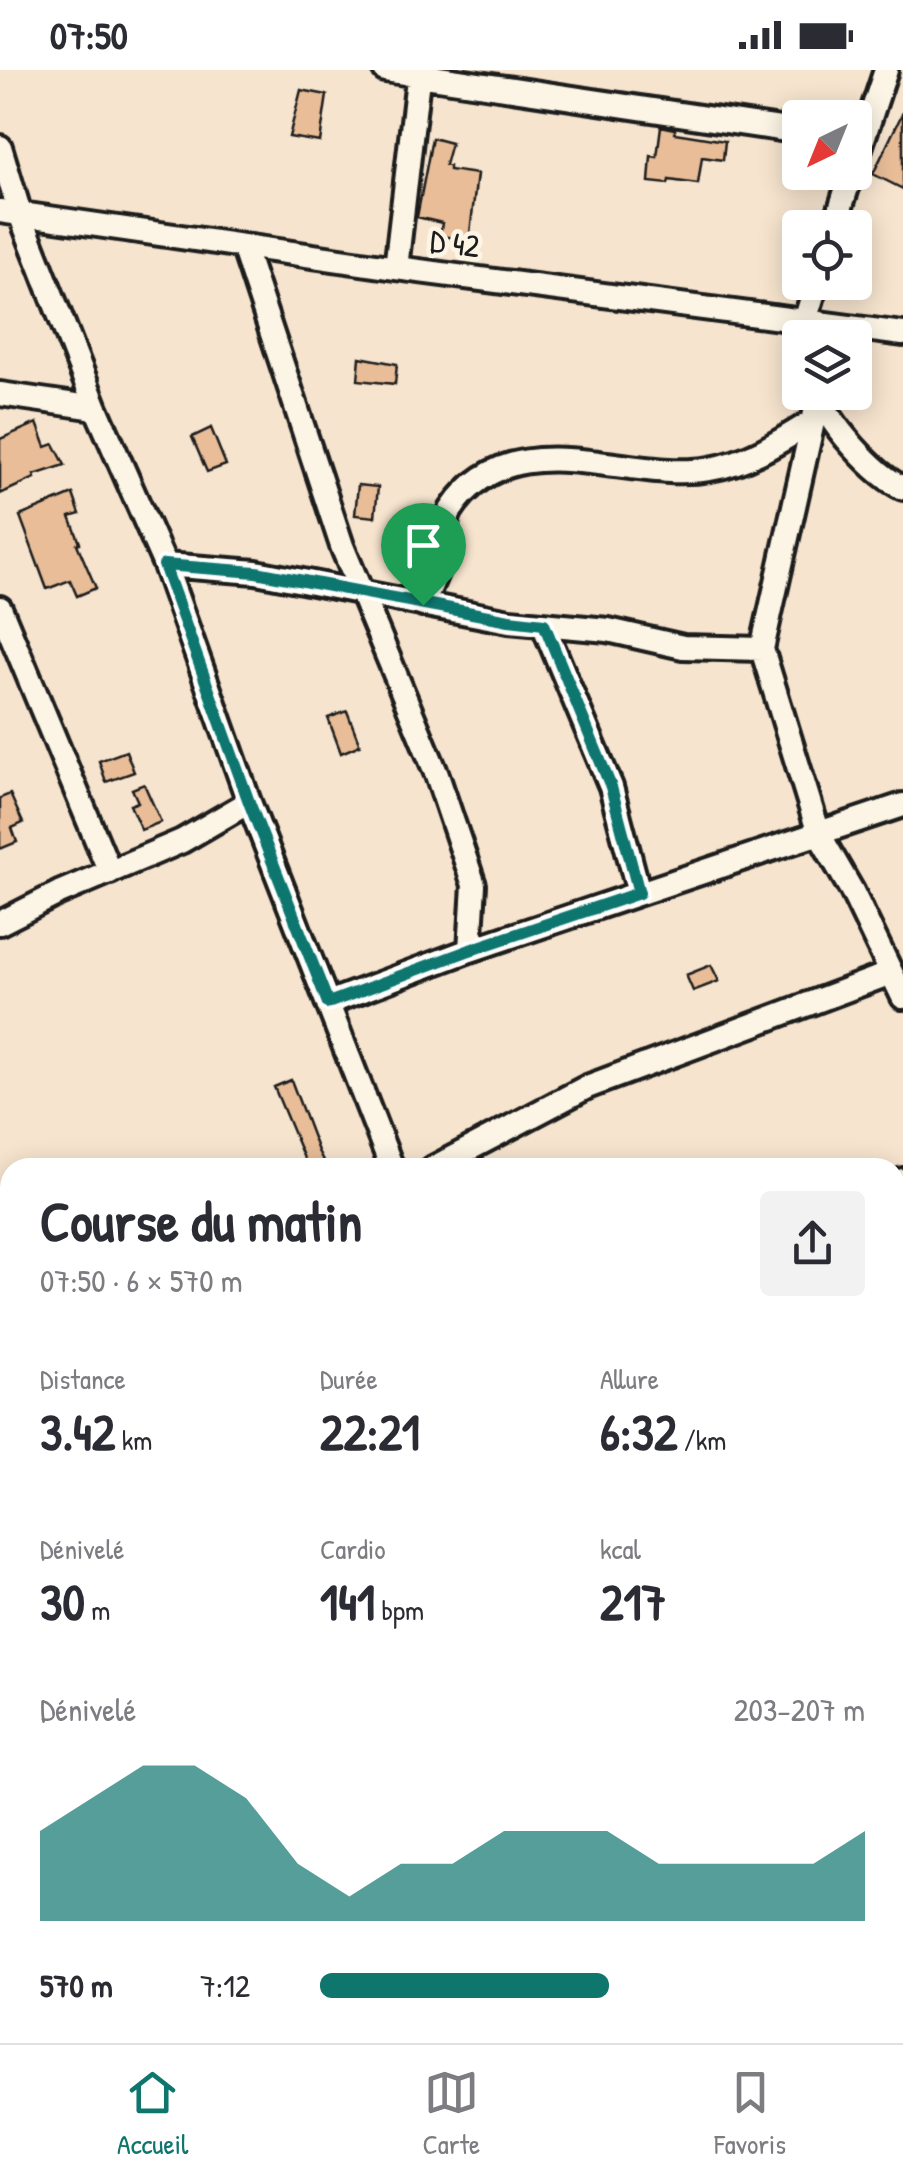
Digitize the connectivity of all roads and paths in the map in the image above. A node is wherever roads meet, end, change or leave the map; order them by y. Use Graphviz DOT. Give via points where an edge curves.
graph roads {
  1 [pos="385,70"];
  2 [pos="886,70"];
  3 [pos="418,72"];
  4 [pos="872,108"];
  5 [pos="782,129"];
  6 [pos="0,147"];
  7 [pos="10,213"];
  8 [pos="243,246"];
  9 [pos="396,268"];
  10 [pos="782,325"];
  11 [pos="872,332"];
  12 [pos="903,334"];
  13 [pos="0,394"];
  14 [pos="96,408"];
  15 [pos="815,410"];
  16 [pos="825,410"];
  17 [pos="813,421"];
  18 [pos="903,488"];
  19 [pos="164,565"];
  20 [pos="361,593"];
  21 [pos="423,605"];
  22 [pos="0,608"];
  23 [pos="544,624"];
  24 [pos="762,648"];
  25 [pos="249,802"];
  26 [pos="903,805"];
  27 [pos="819,834"];
  28 [pos="110,872"];
  29 [pos="639,893"];
  30 [pos="0,922"];
  31 [pos="470,950"];
  32 [pos="890,973"];
  33 [pos="903,997"];
  34 [pos="328,1003"];
  35 [pos="388,1158"];
  36 [pos="451,1158"];
  1 -- 3 [label="street"];
  2 -- 4 [label="street"];
  3 -- 5 [label="street"];
  3 -- 9 [label="street"];
  6 -- 7 [label="street"];
  7 -- 8 [label="street, D 42 / D 42"];
  7 -- 14 [label="street"];
  8 -- 9 [label="street, D 42 / D 42"];
  8 -- 20 [label="street"];
  9 -- 10 [label="street, D 42 / D 42"];
  11 -- 12 [label="street, D 42 / D 42"];
  13 -- 14 [label="street"];
  14 -- 19 [label="street"];
  15 -- 17 [label="street"];
  16 -- 18 [label="street"];
  17 -- 21 [label="street" via="743,460 707,470 568,458 509,465 467,488 448,515"];
  17 -- 24 [label="street"];
  19 -- 20 [label="street" via="256,572"];
  19 -- 25 [label="street"];
  20 -- 21 [label="street"];
  20 -- 31 [label="street" via="437,775 474,885"];
  21 -- 23 [label="street"];
  22 -- 28 [label="street"];
  23 -- 24 [label="street" via="683,646"];
  23 -- 29 [label="street" via="611,787"];
  24 -- 27 [label="street"];
  25 -- 28 [label="street"];
  25 -- 34 [label="street"];
  26 -- 27 [label="street"];
  27 -- 29 [label="street"];
  27 -- 32 [label="street"];
  28 -- 30 [label="street"];
  29 -- 31 [label="street"];
  31 -- 34 [label="street"];
  32 -- 33 [label="street"];
  32 -- 36 [label="street" via="587,1087"];
  34 -- 35 [label="street"];
}
